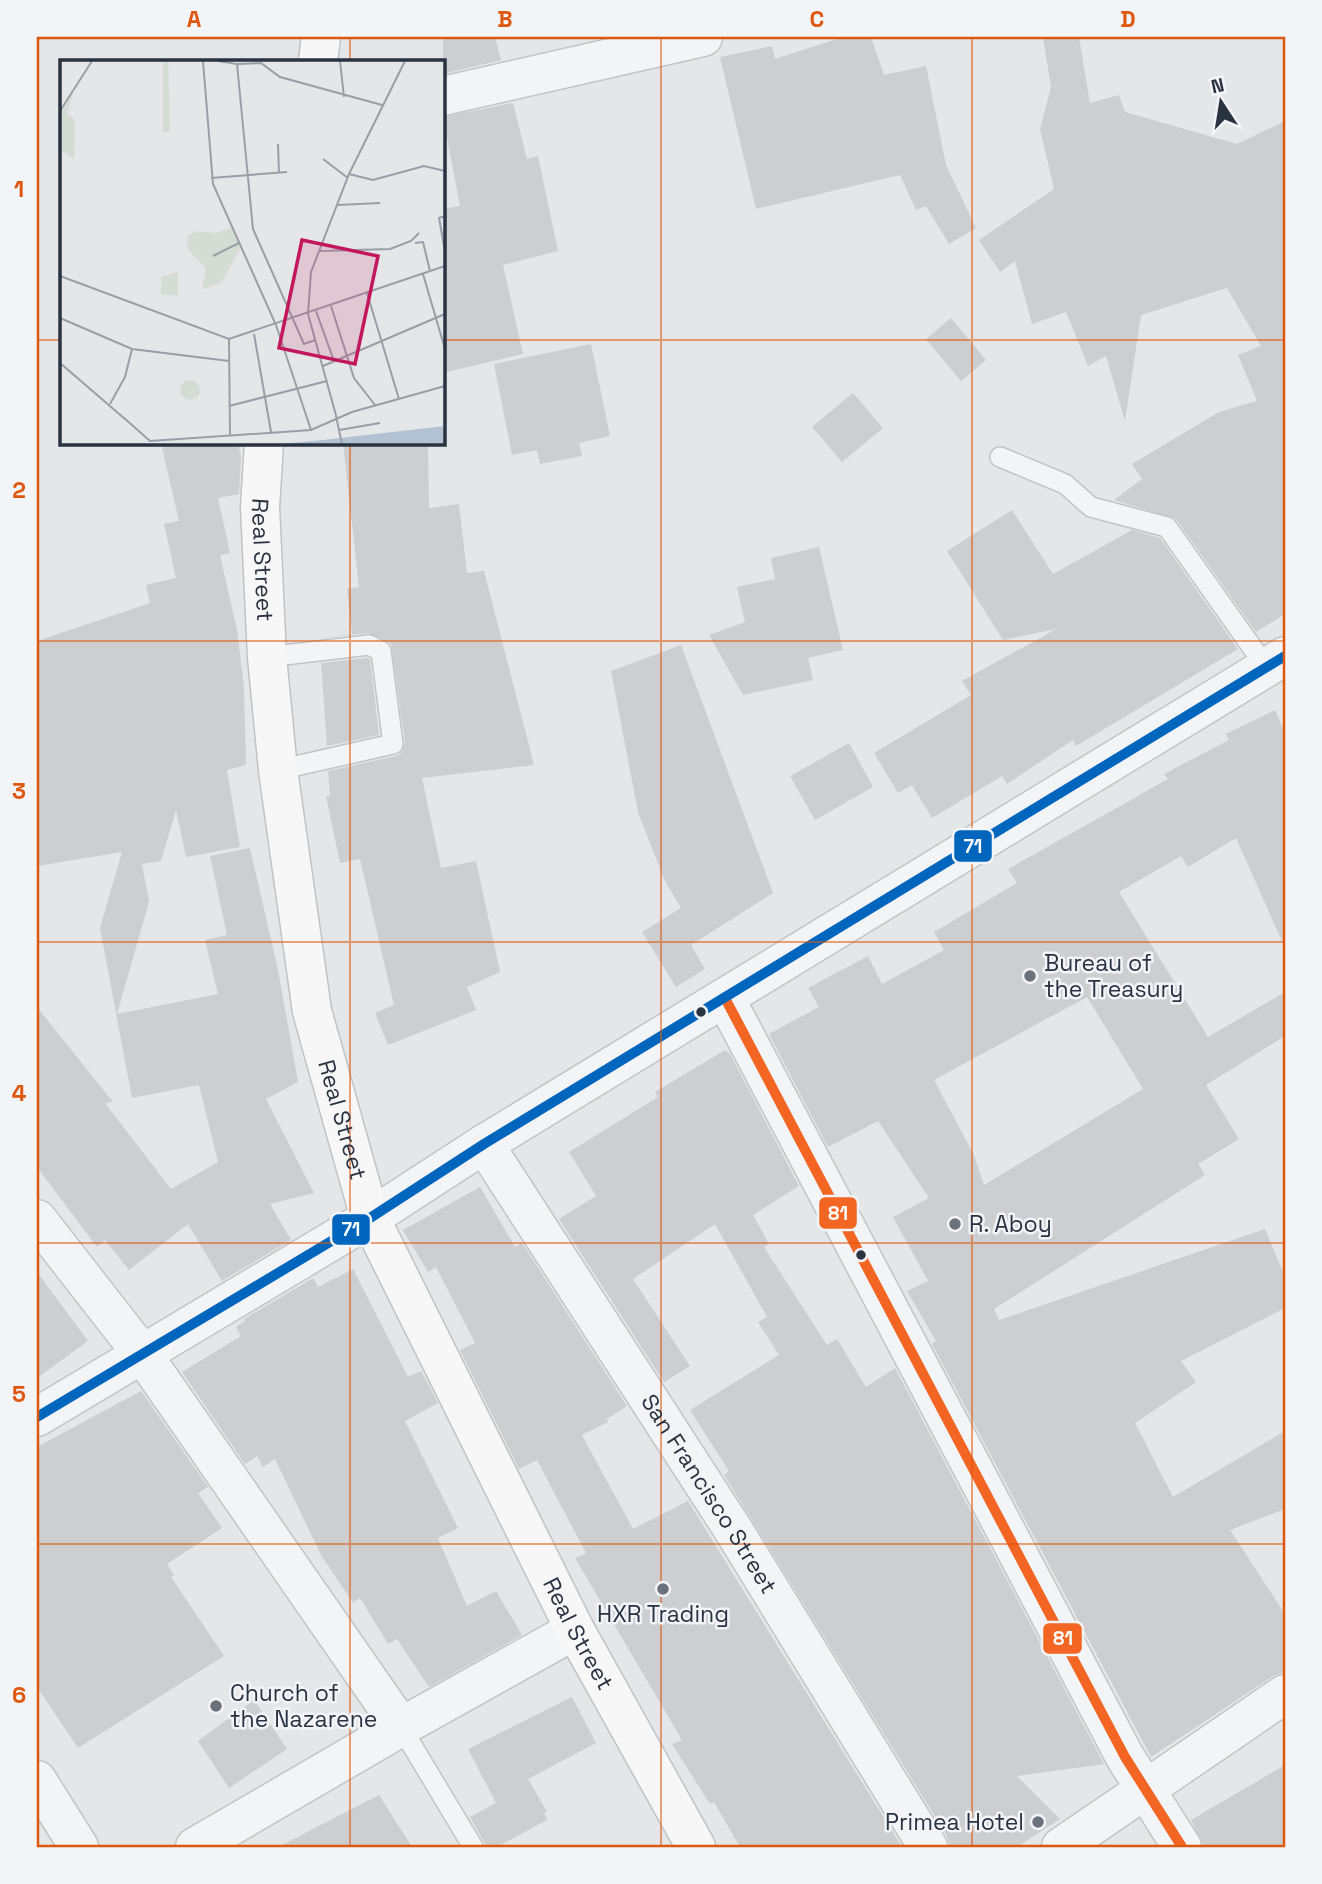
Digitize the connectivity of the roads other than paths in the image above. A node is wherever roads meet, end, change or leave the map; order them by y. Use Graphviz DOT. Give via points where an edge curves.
graph roads {
  1 [pos="321,37"];
  2 [pos="704,37"];
  3 [pos="318,60"];
  4 [pos="444,96"];
  5 [pos="264,444"];
  6 [pos="1000,457"];
  7 [pos="267,657"];
  8 [pos="1279,664"];
  9 [pos="278,769"];
  10 [pos="726,1000"];
  11 [pos="484,1144"];
  12 [pos="370,1218"];
  13 [pos="37,1219"];
  14 [pos="143,1355"];
  15 [pos="37,1417"];
  16 [pos="575,1630"];
  17 [pos="1285,1694"];
  18 [pos="401,1727"];
  19 [pos="37,1780"];
  20 [pos="1143,1790"];
  21 [pos="79,1847"];
  22 [pos="195,1847"];
  23 [pos="473,1847"];
  24 [pos="696,1847"];
  25 [pos="928,1847"];
  26 [pos="1061,1847"];
  27 [pos="1182,1847"];
  1 -- 3 [label="main road"];
  2 -- 4 [label="street"];
  5 -- 7 [label="main road, Real Street" via="260,507"];
  6 -- 8 [label="lane" via="1065,484 1091,507 1167,527"];
  7 -- 9 [label="main road, Real Street"];
  7 -- 9 [label="lane" via="369,645 381,650 393,744"];
  8 -- 10 [label="street"];
  9 -- 12 [label="main road, Real Street" via="312,1011"];
  10 -- 11 [label="street"];
  10 -- 20 [label="street"];
  11 -- 12 [label="street"];
  11 -- 25 [label="street, San Francisco Street" via="734,1531"];
  12 -- 14 [label="street"];
  12 -- 16 [label="main road, Real Street"];
  13 -- 14 [label="street"];
  14 -- 15 [label="street"];
  14 -- 18 [label="street"];
  16 -- 18 [label="street"];
  16 -- 24 [label="main road, Real Street"];
  17 -- 20 [label="street"];
  18 -- 22 [label="street"];
  18 -- 23 [label="lane"];
  19 -- 21 [label="street"];
  20 -- 26 [label="street"];
  20 -- 27 [label="street"];
}
